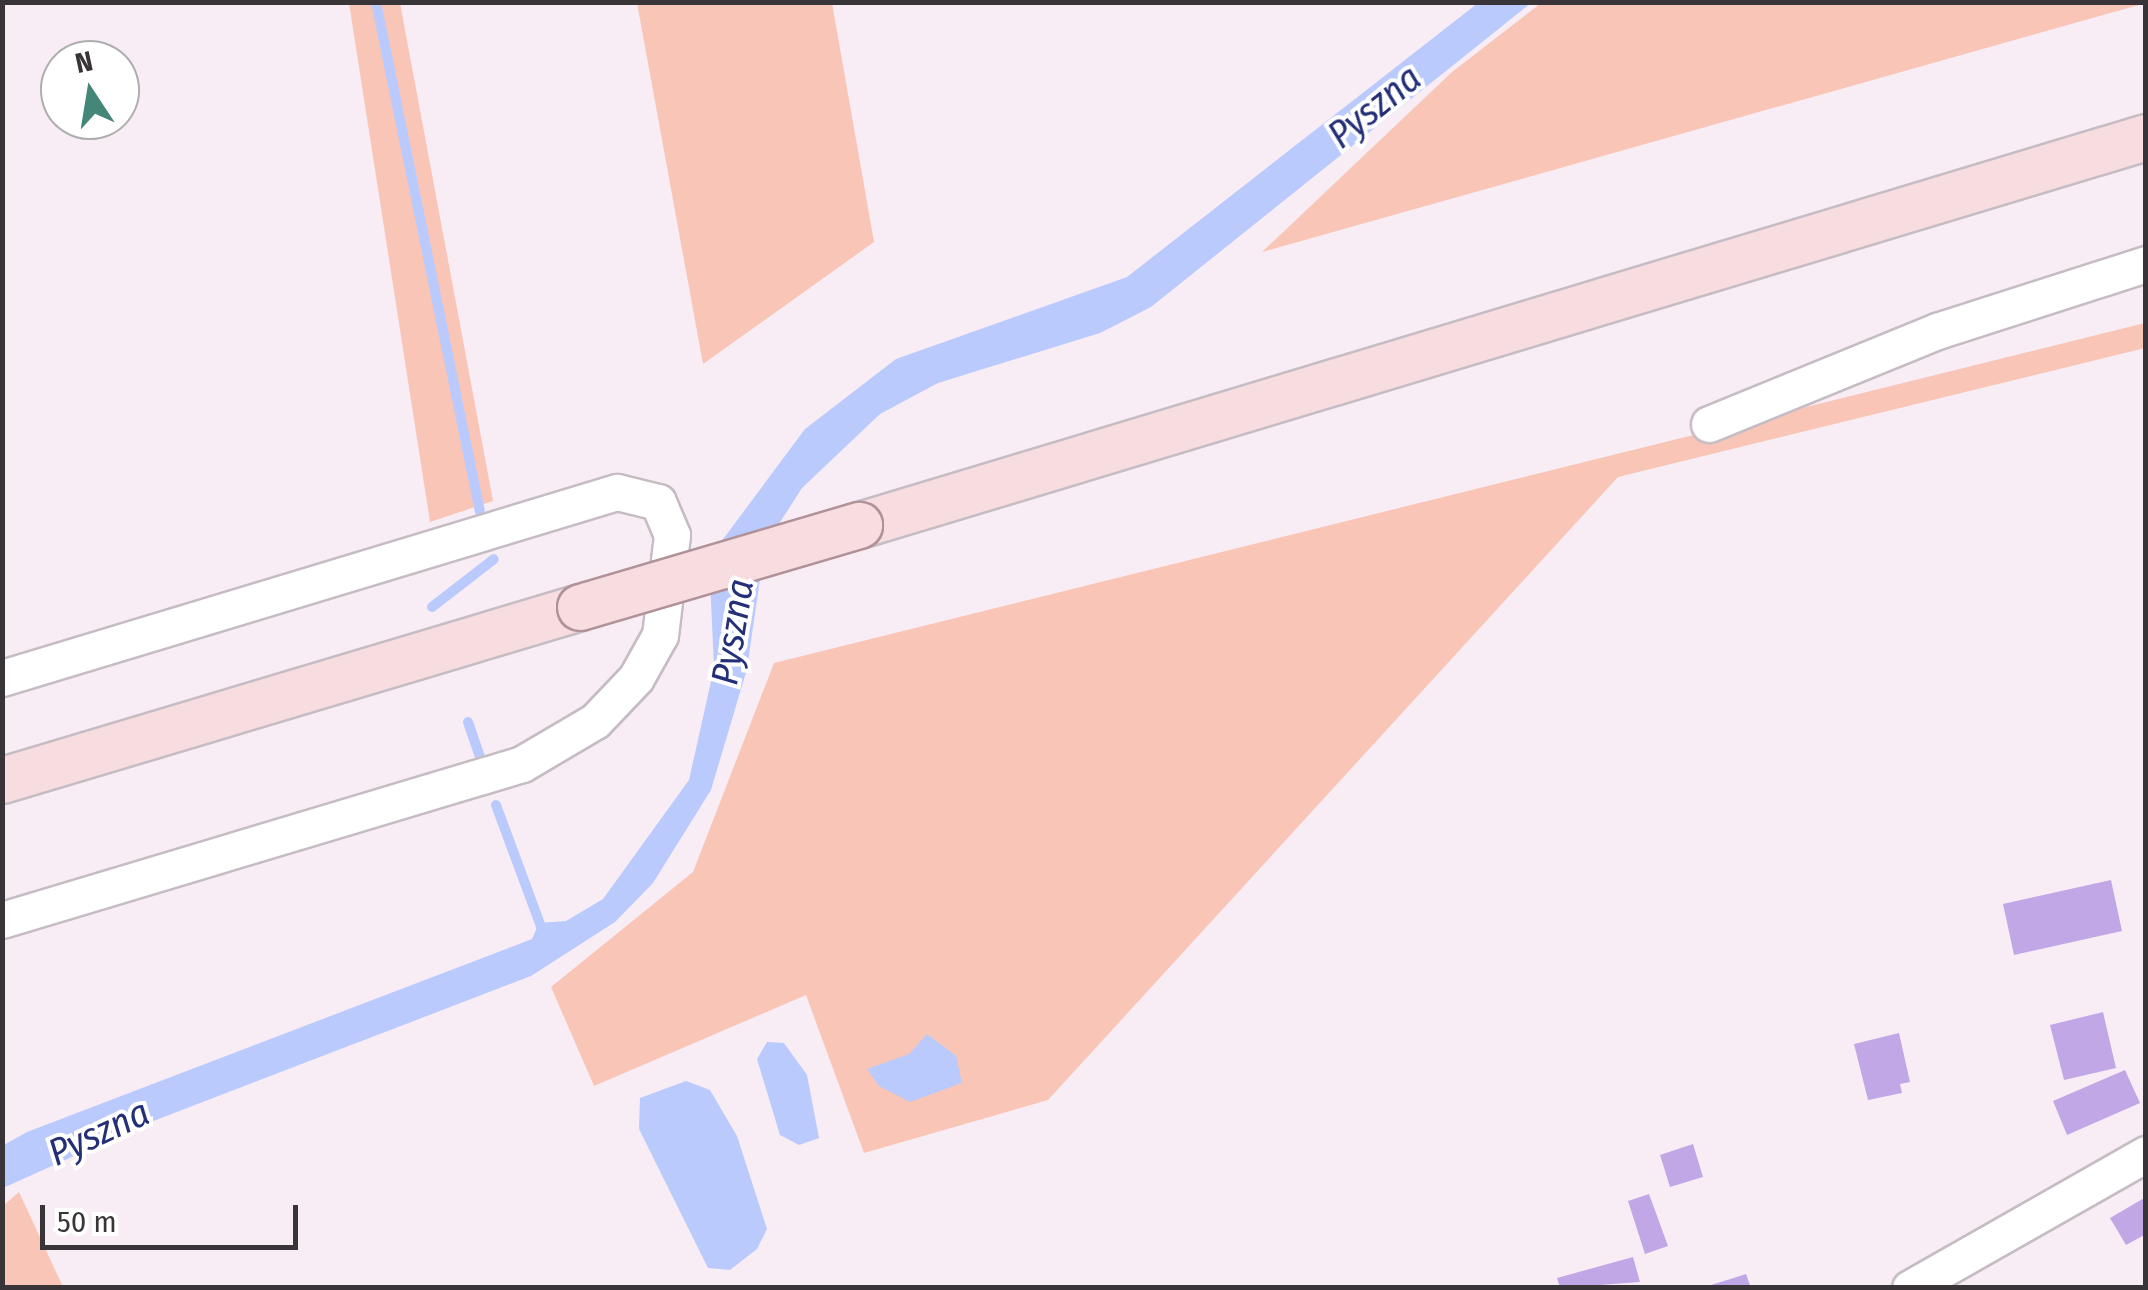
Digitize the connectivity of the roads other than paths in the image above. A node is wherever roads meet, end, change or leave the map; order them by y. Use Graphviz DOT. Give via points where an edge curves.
graph roads {
  1 [pos="2146,138"];
  2 [pos="2146,264"];
  3 [pos="1709,424"];
  4 [pos="2,678"];
  5 [pos="2,780"];
  6 [pos="2,920"];
  7 [pos="2146,1154"];
  8 [pos="1910,1288"];
  1 -- 5 [label="main road, bridge"];
  2 -- 3 [label="street" via="1937,330"];
  4 -- 6 [label="street" via="617,492 658,502 672,535 660,635 636,678 594,720 522,764"];
  7 -- 8 [label="street"];
}
